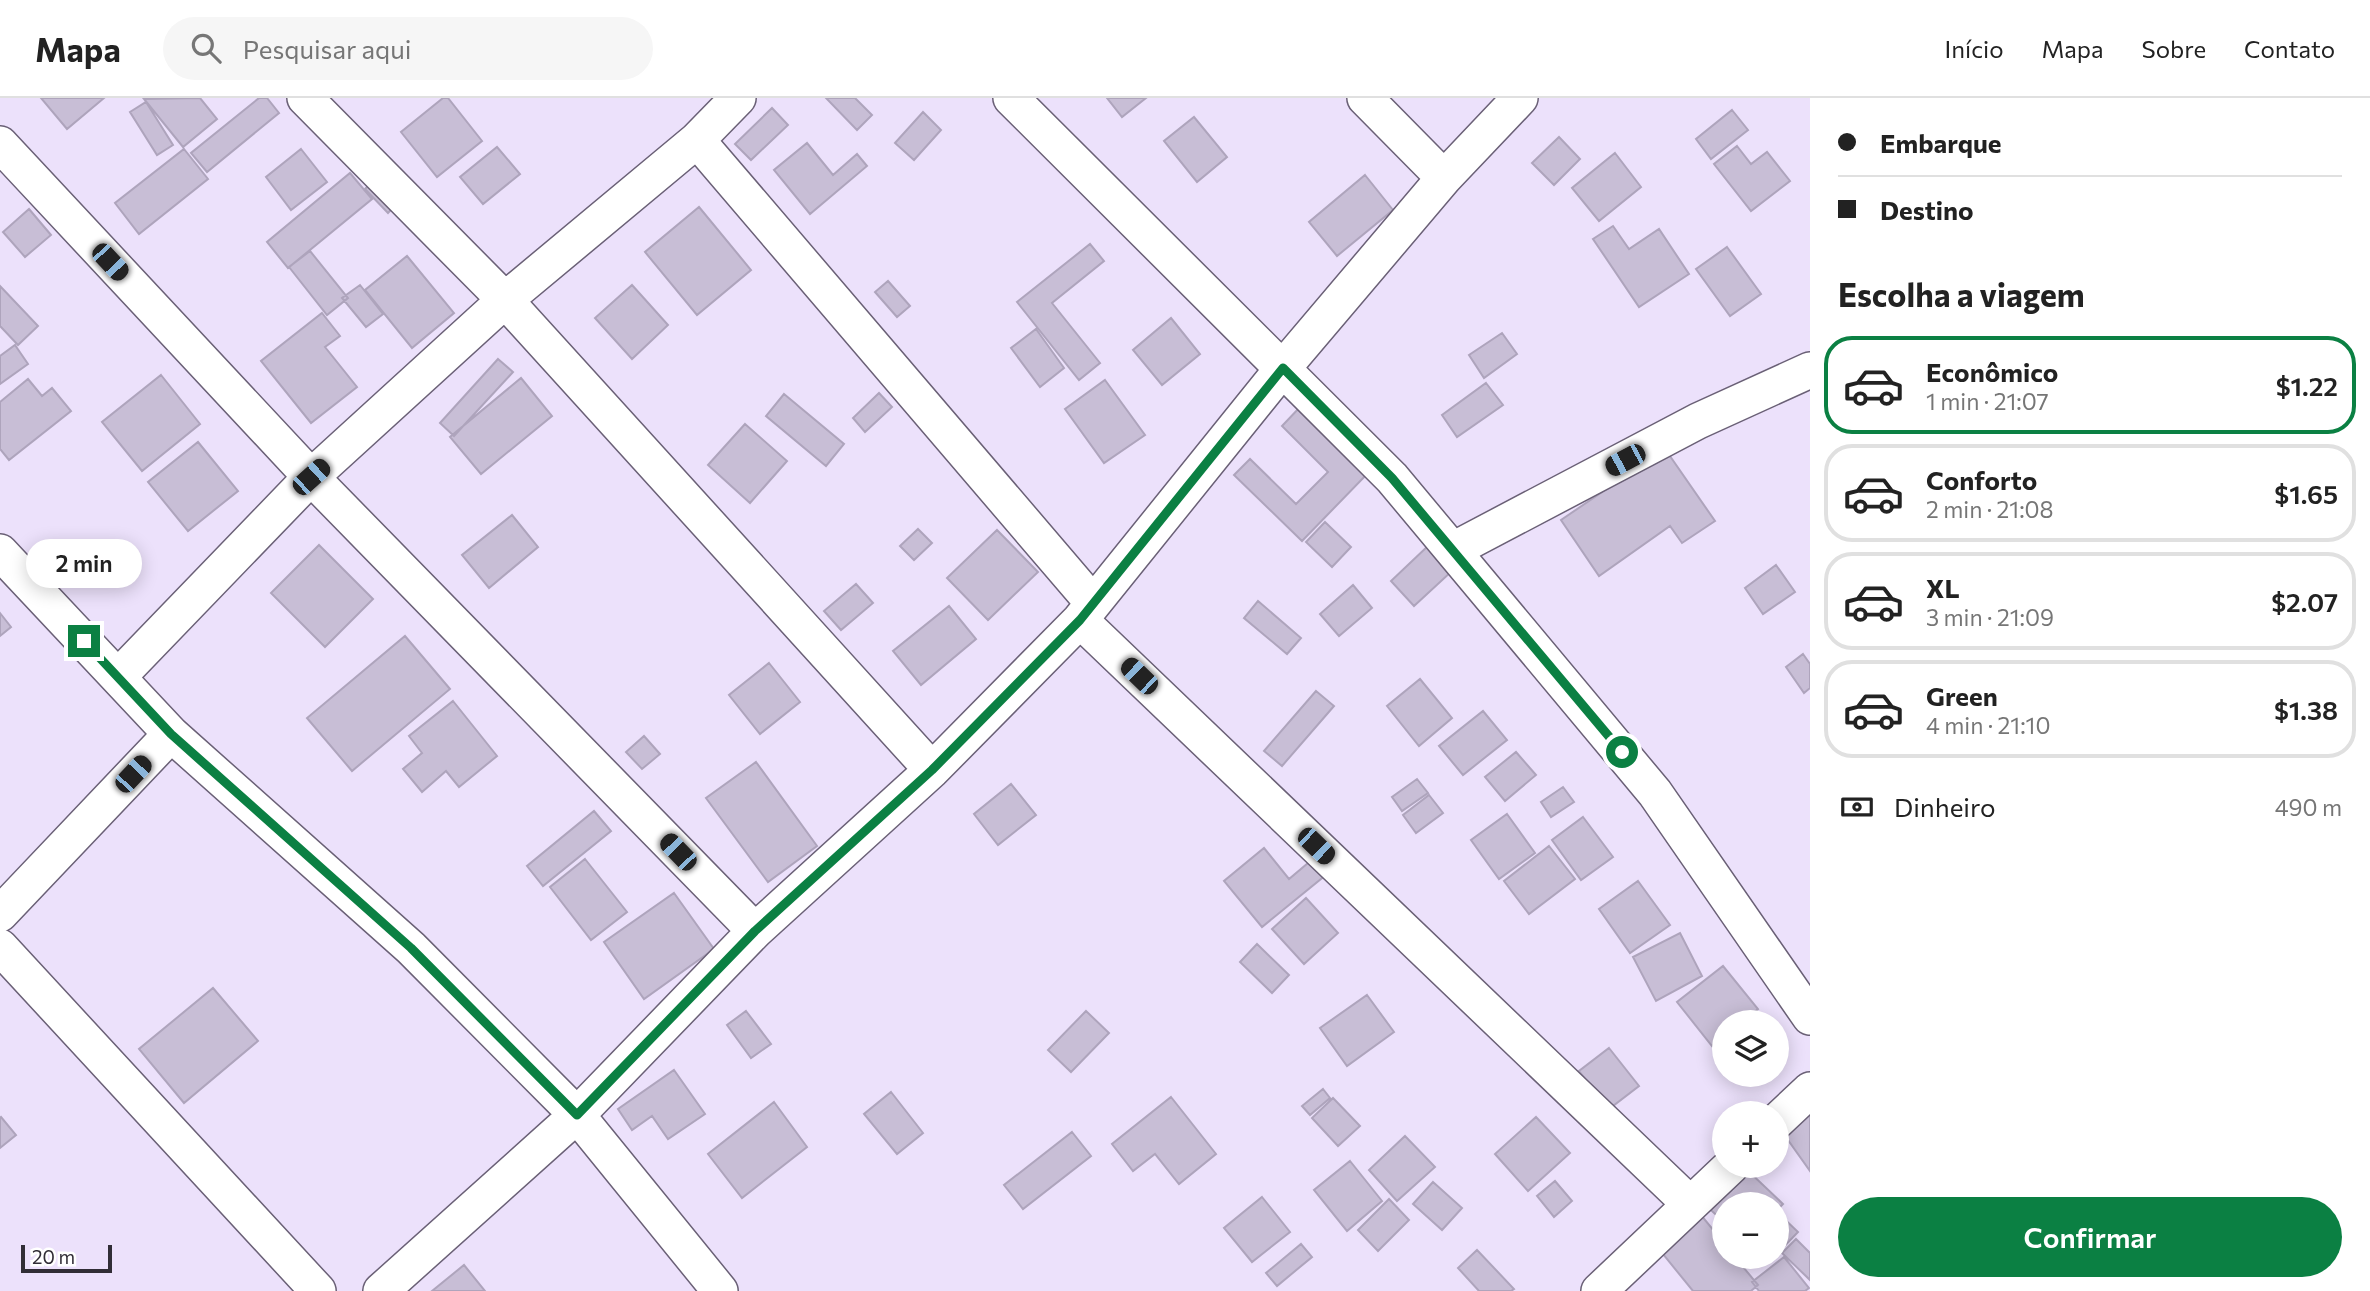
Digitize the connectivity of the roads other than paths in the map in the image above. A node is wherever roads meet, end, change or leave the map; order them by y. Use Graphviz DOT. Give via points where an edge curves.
graph roads {
  1 [pos="305,98"];
  2 [pos="738,98"];
  3 [pos="1011,98"];
  4 [pos="1365,98"];
  5 [pos="1520,98"];
  6 [pos="697,140"];
  7 [pos="0,145"];
  8 [pos="1444,178"];
  9 [pos="505,300"];
  10 [pos="1283,368"];
  11 [pos="1810,370"];
  12 [pos="311,477"];
  13 [pos="1453,550"];
  14 [pos="0,552"];
  15 [pos="1087,611"];
  16 [pos="118,677"];
  17 [pos="171,734"];
  18 [pos="932,770"];
  19 [pos="0,914"];
  20 [pos="755,931"];
  21 [pos="0,947"];
  22 [pos="1797,976"];
  23 [pos="1810,1017"];
  24 [pos="1810,1090"];
  25 [pos="1789,1110"];
  26 [pos="577,1115"];
  27 [pos="1718,1178"];
  28 [pos="1690,1204"];
  29 [pos="318,1291"];
  30 [pos="381,1291"];
  31 [pos="720,1291"];
  32 [pos="1599,1291"];
  1 -- 9 [label="street"];
  2 -- 6 [label="street"];
  3 -- 10 [label="street"];
  4 -- 8 [label="street"];
  5 -- 8 [label="street"];
  6 -- 9 [label="street"];
  6 -- 15 [label="street"];
  7 -- 12 [label="street"];
  8 -- 10 [label="street"];
  9 -- 12 [label="street"];
  9 -- 18 [label="street"];
  10 -- 13 [label="street" via="1392,478"];
  10 -- 15 [label="street"];
  11 -- 13 [label="street" via="1698,421"];
  12 -- 16 [label="street"];
  12 -- 20 [label="street"];
  13 -- 22 [label="street" via="1655,793"];
  14 -- 16 [label="street"];
  15 -- 18 [label="street"];
  15 -- 28 [label="street"];
  16 -- 17 [label="street"];
  17 -- 19 [label="street"];
  17 -- 26 [label="street" via="411,948"];
  18 -- 20 [label="street"];
  20 -- 26 [label="street"];
  21 -- 29 [label="street"];
  22 -- 23 [label="street"];
  24 -- 25 [label="street"];
  26 -- 30 [label="street"];
  26 -- 31 [label="street"];
  27 -- 28 [label="street"];
  28 -- 32 [label="street"];
}
